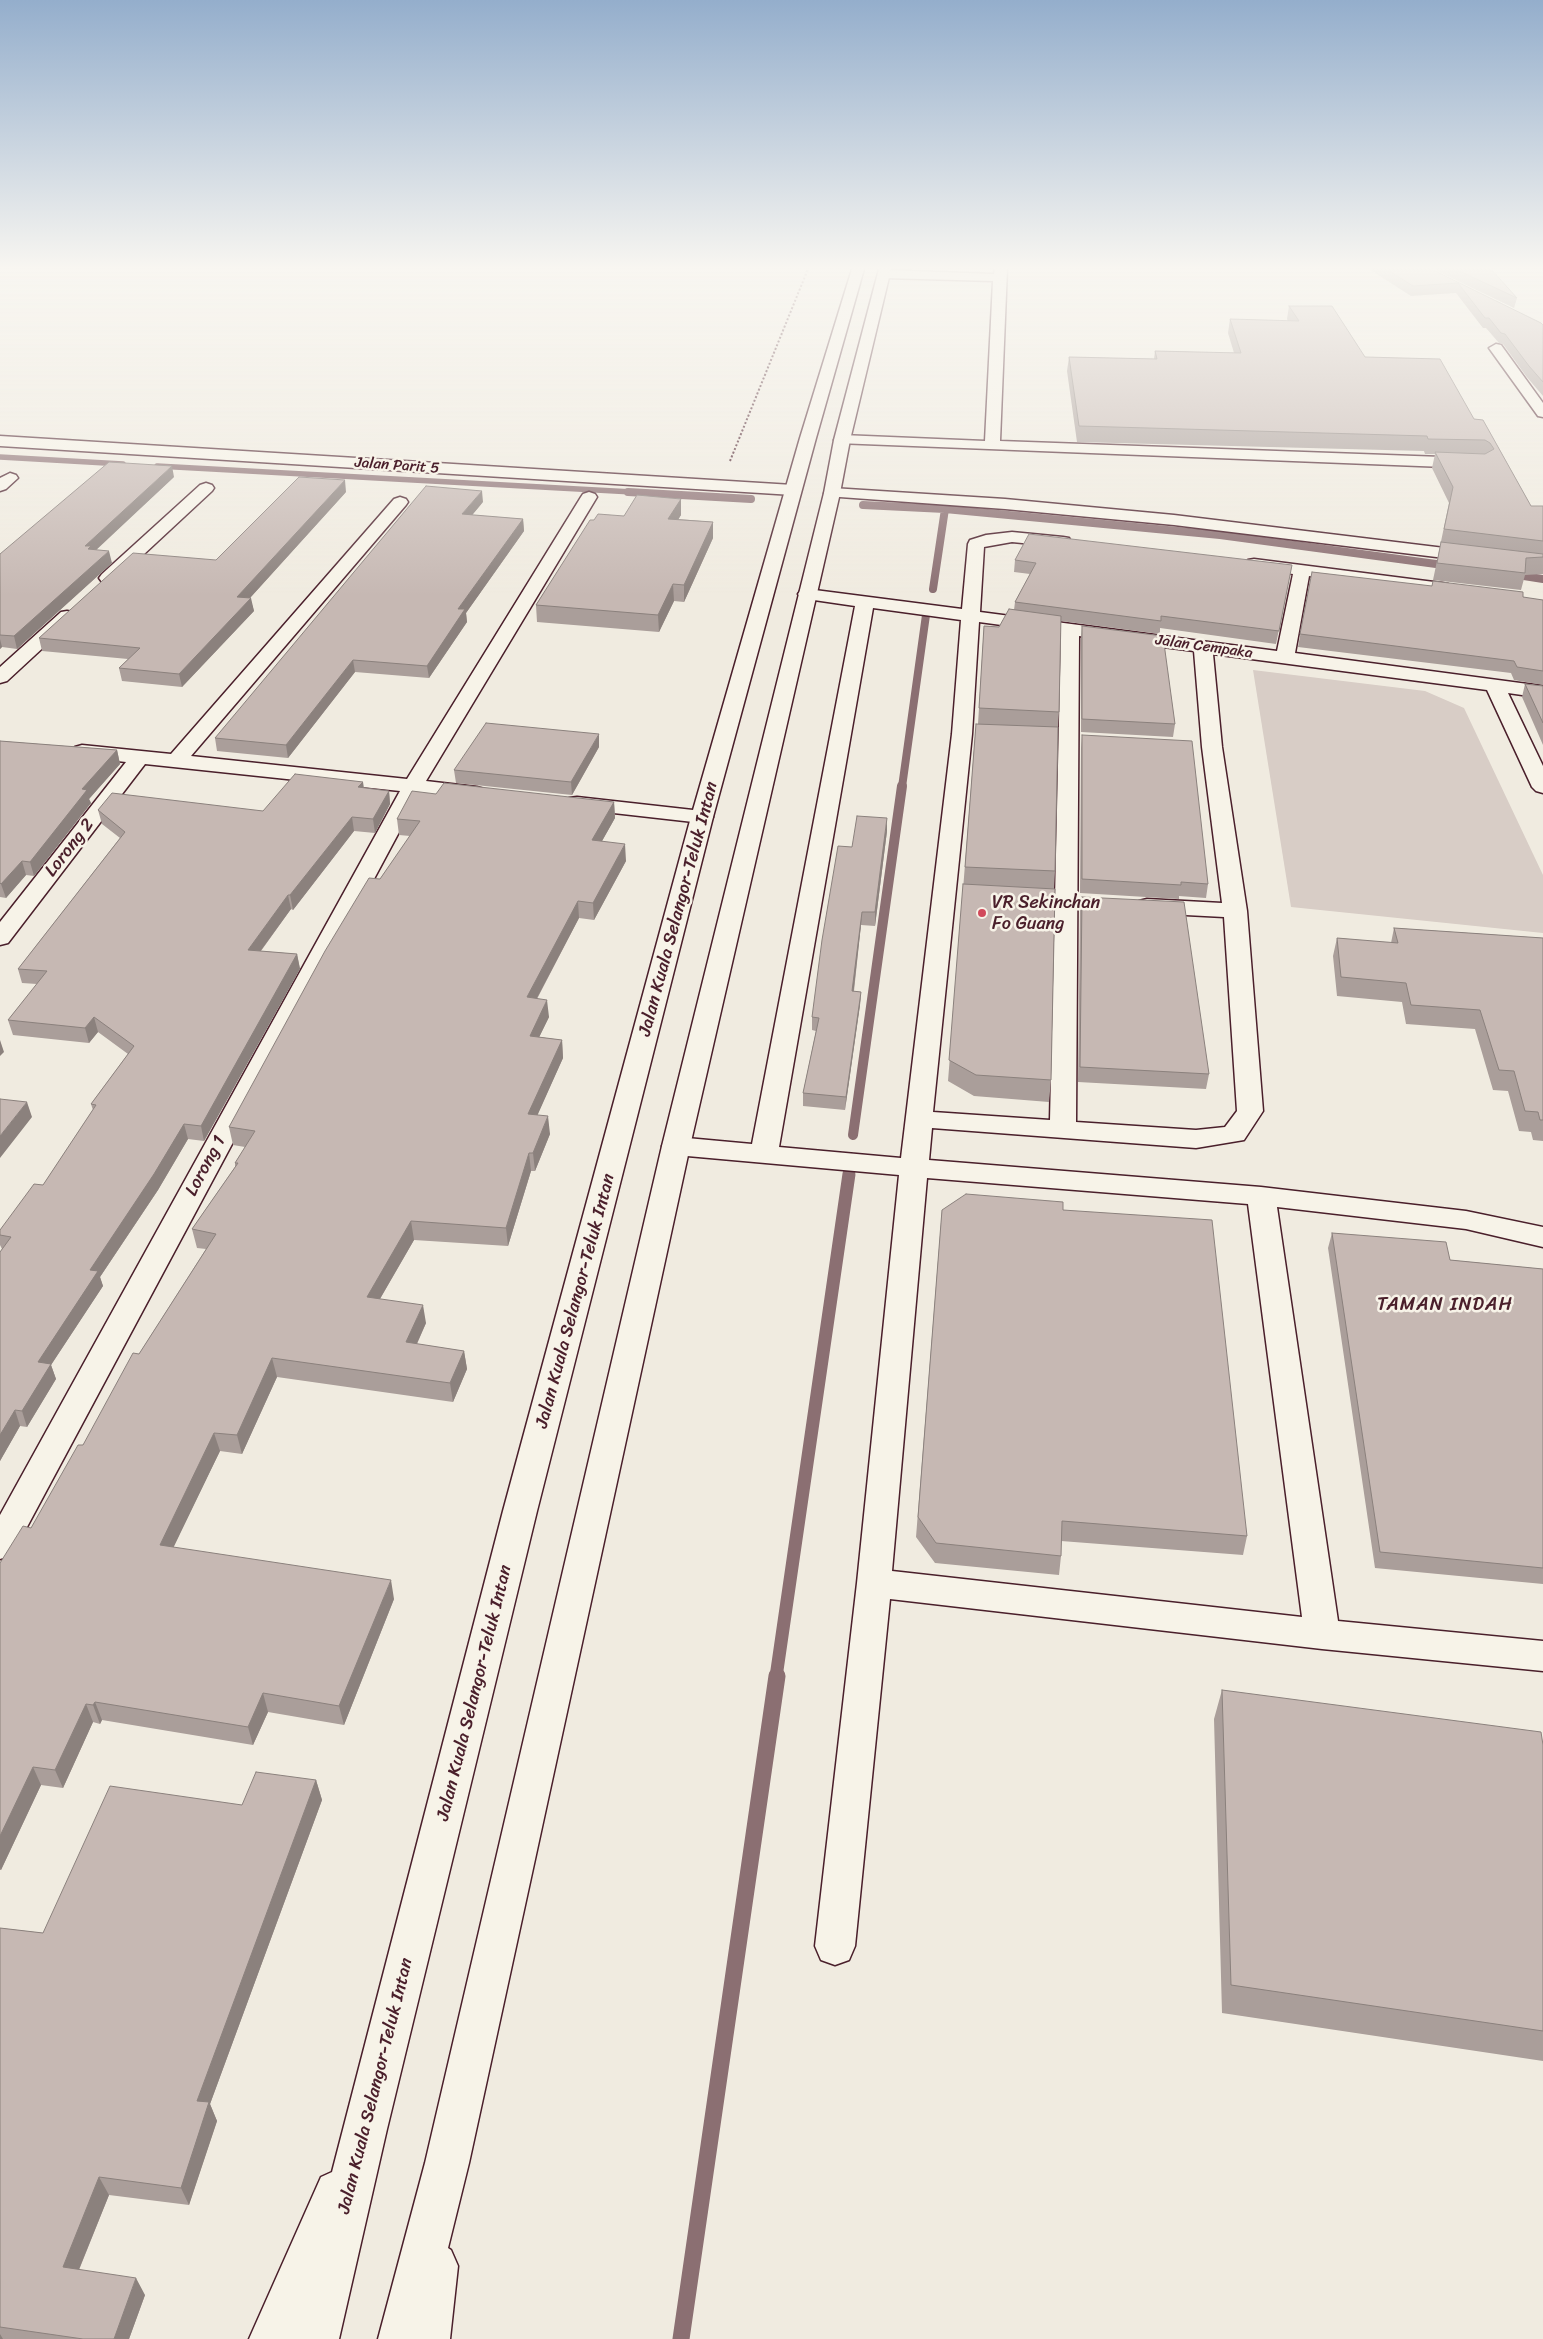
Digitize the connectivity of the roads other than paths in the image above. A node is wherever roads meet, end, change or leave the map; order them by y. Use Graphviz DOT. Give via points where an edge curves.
graph roads {
  1 [pos="836,378"];
  2 [pos="854,378"];
  3 [pos="995,378"];
  4 [pos="1518,378"];
  5 [pos="1543,413"];
  6 [pos="842,440"];
  7 [pos="0,441"];
  8 [pos="992,445"];
  9 [pos="1481,463"];
  10 [pos="206,488"];
  11 [pos="794,490"];
  12 [pos="832,493"];
  13 [pos="589,497"];
  14 [pos="400,502"];
  15 [pos="1080,544"];
  16 [pos="1235,562"];
  17 [pos="1543,565"];
  18 [pos="1302,570"];
  19 [pos="96,589"];
  20 [pos="1456,590"];
  21 [pos="806,594"];
  22 [pos="865,601"];
  23 [pos="81,602"];
  24 [pos="972,616"];
  25 [pos="1070,629"];
  26 [pos="1203,646"];
  27 [pos="1285,657"];
  28 [pos="0,677"];
  29 [pos="1494,685"];
  30 [pos="1543,692"];
  31 [pos="65,750"];
  32 [pos="140,758"];
  33 [pos="176,761"];
  34 [pos="413,786"];
  35 [pos="1543,787"];
  36 [pos="500,795"];
  37 [pos="558,801"];
  38 [pos="702,816"];
  39 [pos="1126,905"];
  40 [pos="1235,910"];
  41 [pos="0,938"];
  42 [pos="919,1119"];
  43 [pos="1063,1130"];
  44 [pos="676,1146"];
  45 [pos="764,1154"];
  46 [pos="914,1168"];
  47 [pos="1261,1196"];
  48 [pos="1543,1237"];
  49 [pos="0,1546"];
  50 [pos="874,1583"];
  51 [pos="1322,1634"];
  52 [pos="1543,1656"];
  53 [pos="835,1946"];
  54 [pos="365,2130"];
  55 [pos="446,2163"];
  56 [pos="273,2339"];
  57 [pos="316,2339"];
  58 [pos="402,2339"];
  59 [pos="426,2339"];
  1 -- 11 [label="main road, Jalan Kuala Selangor-Teluk Intan"];
  2 -- 6 [label="main road"];
  3 -- 8 [label="main road"];
  4 -- 5 [label="main road"];
  6 -- 8 [label="main road"];
  6 -- 12 [label="main road"];
  7 -- 11 [label="main road, Jalan Parit 5"];
  8 -- 9 [label="main road"];
  10 -- 19 [label="main road"];
  11 -- 38 [label="main road, Jalan Kuala Selangor-Teluk Intan"];
  12 -- 17 [label="main road" via="1005,504 1174,520"];
  12 -- 21 [label="main road"];
  13 -- 34 [label="main road, Lorong 1"];
  14 -- 33 [label="main road"];
  15 -- 24 [label="main road" via="1012,537 992,538 976,544"];
  16 -- 18 [label="main road"];
  18 -- 20 [label="main road"];
  18 -- 27 [label="main road"];
  21 -- 22 [label="main road, Jalan Cempaka"];
  21 -- 44 [label="main road"];
  22 -- 24 [label="main road, Jalan Cempaka"];
  22 -- 45 [label="main road"];
  23 -- 28 [label="main road"];
  24 -- 25 [label="main road, Jalan Cempaka"];
  24 -- 42 [label="main road" via="972,734 953,895"];
  25 -- 26 [label="main road, Jalan Cempaka"];
  25 -- 43 [label="main road"];
  26 -- 27 [label="main road, Jalan Cempaka"];
  26 -- 40 [label="main road" via="1202,747"];
  27 -- 29 [label="main road, Jalan Cempaka"];
  29 -- 30 [label="main road, Jalan Cempaka"];
  29 -- 35 [label="main road"];
  31 -- 32 [label="main road"];
  32 -- 33 [label="main road"];
  32 -- 41 [label="main road, Lorong 2"];
  33 -- 34 [label="main road"];
  34 -- 36 [label="main road"];
  34 -- 49 [label="main road, Lorong 1"];
  37 -- 38 [label="main road"];
  38 -- 54 [label="main road, Jalan Kuala Selangor-Teluk Intan" via="518,1521"];
  39 -- 40 [label="main road"];
  40 -- 43 [label="main road" via="1250,1110 1234,1134 1196,1139"];
  42 -- 43 [label="main road"];
  42 -- 46 [label="main road"];
  44 -- 45 [label="main road"];
  44 -- 55 [label="main road"];
  45 -- 46 [label="main road"];
  46 -- 47 [label="main road"];
  46 -- 50 [label="main road"];
  47 -- 48 [label="main road" via="1466,1220"];
  47 -- 51 [label="main road"];
  50 -- 51 [label="main road"];
  50 -- 53 [label="main road"];
  51 -- 52 [label="main road"];
  54 -- 56 [label="main road"];
  54 -- 57 [label="main road, Jalan Kuala Selangor-Teluk Intan"];
  55 -- 58 [label="main road"];
  55 -- 59 [label="main road"];
}
